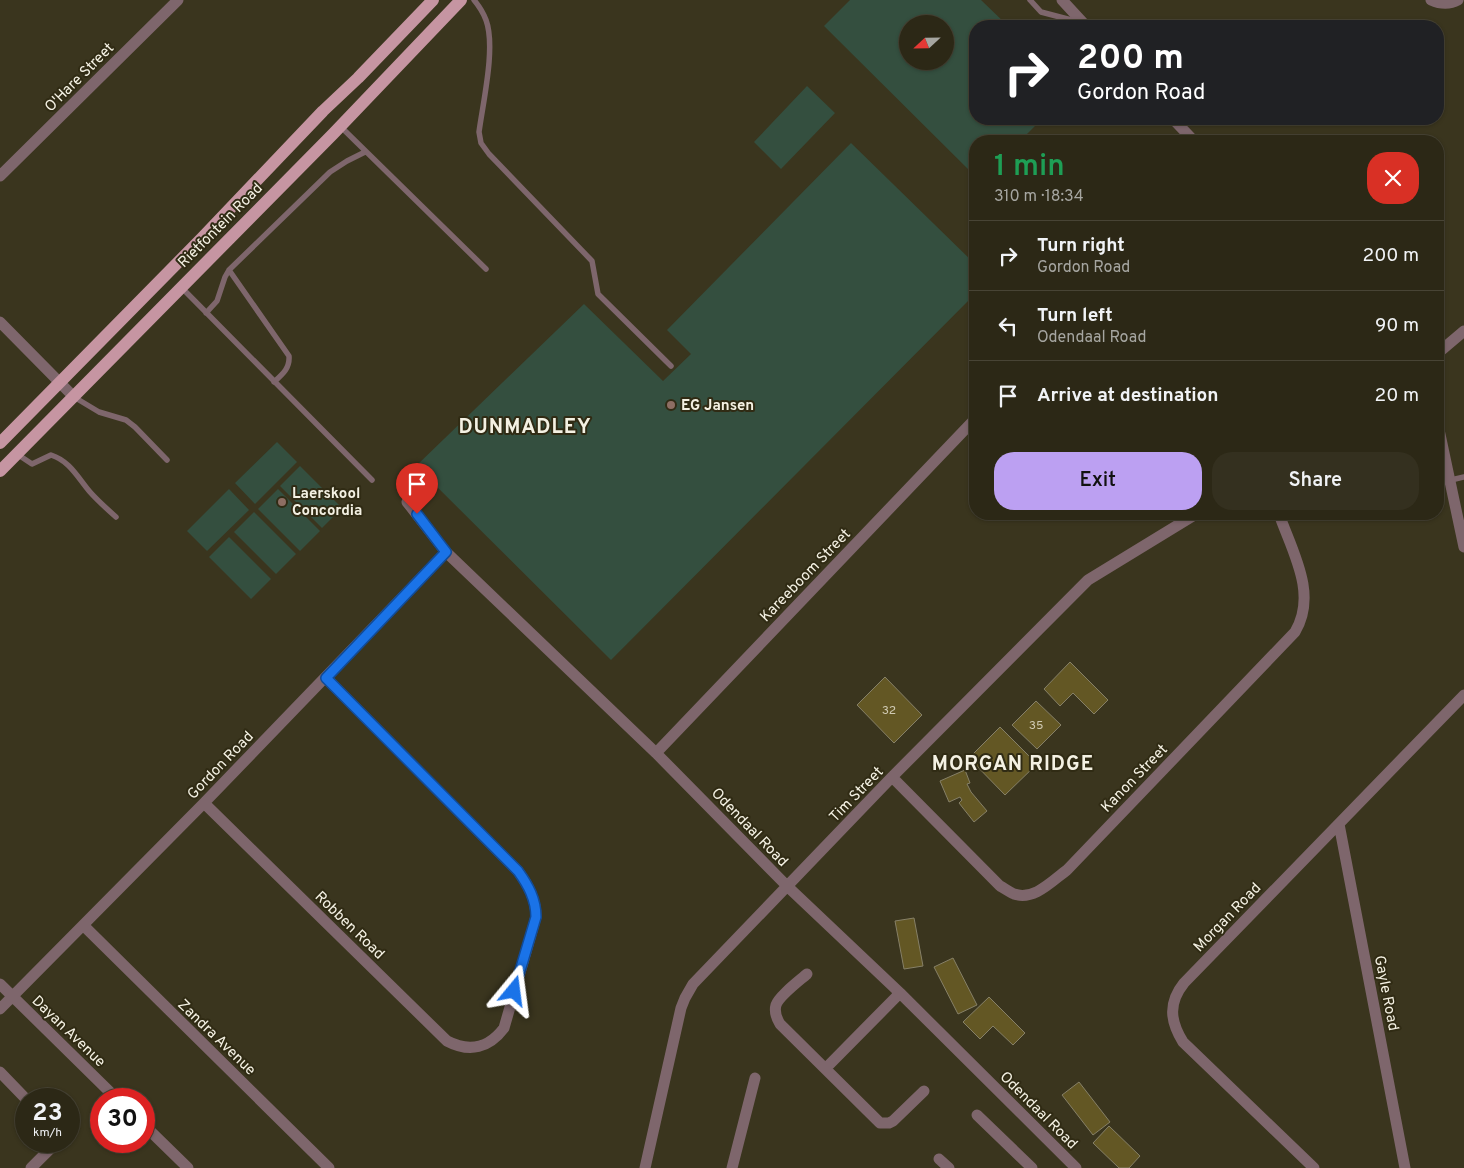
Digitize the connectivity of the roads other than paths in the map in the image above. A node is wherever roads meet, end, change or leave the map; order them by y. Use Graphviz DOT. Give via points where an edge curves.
graph roads {
  1 [pos="178,0"];
  2 [pos="434,0"];
  3 [pos="461,0"];
  4 [pos="474,0"];
  5 [pos="1030,0"];
  6 [pos="1062,0"];
  7 [pos="1431,0"];
  8 [pos="1458,0"];
  9 [pos="1068,20"];
  10 [pos="1080,20"];
  11 [pos="323,111"];
  12 [pos="1179,125"];
  13 [pos="340,126"];
  14 [pos="1188,135"];
  15 [pos="365,152"];
  16 [pos="0,176"];
  17 [pos="486,269"];
  18 [pos="229,270"];
  19 [pos="181,287"];
  20 [pos="206,313"];
  21 [pos="0,322"];
  22 [pos="1464,331"];
  23 [pos="1444,348"];
  24 [pos="671,366"];
  25 [pos="60,382"];
  26 [pos="274,382"];
  27 [pos="74,397"];
  28 [pos="969,424"];
  29 [pos="0,443"];
  30 [pos="0,450"];
  31 [pos="1444,450"];
  32 [pos="14,457"];
  33 [pos="167,460"];
  34 [pos="0,471"];
  35 [pos="1464,477"];
  36 [pos="372,480"];
  37 [pos="1451,480"];
  38 [pos="407,502"];
  39 [pos="116,517"];
  40 [pos="1186,520"];
  41 [pos="1281,520"];
  42 [pos="1464,547"];
  43 [pos="446,552"];
  44 [pos="326,678"];
  45 [pos="1464,695"];
  46 [pos="656,753"];
  47 [pos="892,777"];
  48 [pos="204,803"];
  49 [pos="1339,824"];
  50 [pos="787,886"];
  51 [pos="84,926"];
  52 [pos="806,974"];
  53 [pos="0,984"];
  54 [pos="900,993"];
  55 [pos="13,997"];
  56 [pos="0,1009"];
  57 [pos="826,1068"];
  58 [pos="0,1072"];
  59 [pos="756,1078"];
  60 [pos="15,1088"];
  61 [pos="106,1088"];
  62 [pos="924,1091"];
  63 [pos="977,1115"];
  64 [pos="155,1136"];
  65 [pos="46,1153"];
  66 [pos="939,1159"];
  67 [pos="31,1168"];
  68 [pos="188,1168"];
  69 [pos="329,1168"];
  70 [pos="645,1168"];
  71 [pos="732,1168"];
  72 [pos="949,1168"];
  73 [pos="1032,1168"];
  74 [pos="1075,1168"];
  75 [pos="1314,1168"];
  76 [pos="1405,1168"];
  1 -- 16 [label="street, O'Hare Street"];
  2 -- 11 [label="main road, Rietfontein Road"];
  3 -- 13 [label="main road, Rietfontein Road"];
  4 -- 24 [label="lane" via="487,22 489,36 479,132 481,143 592,261 598,294"];
  5 -- 9 [label="lane" via="1041,12"];
  6 -- 10 [label="street"];
  7 -- 8 [label="street" via="1440,4"];
  11 -- 13 [label="main road"];
  11 -- 25 [label="main road, Rietfontein Road"];
  12 -- 14 [label="street"];
  13 -- 15 [label="lane"];
  13 -- 19 [label="main road, Rietfontein Road"];
  15 -- 17 [label="lane"];
  15 -- 18 [label="lane" via="330,172"];
  18 -- 20 [label="lane" via="217,301"];
  18 -- 26 [label="lane" via="289,356 287,369"];
  19 -- 20 [label="lane"];
  19 -- 27 [label="main road, Rietfontein Road"];
  20 -- 26 [label="lane"];
  21 -- 25 [label="street"];
  22 -- 23 [label="street"];
  25 -- 27 [label="street"];
  25 -- 29 [label="main road, Rietfontein Road"];
  26 -- 36 [label="lane"];
  27 -- 32 [label="main road, Rietfontein Road"];
  27 -- 33 [label="lane" via="99,412 135,426"];
  28 -- 46 [label="street, Kareeboom Street"];
  30 -- 32 [label="main road"];
  31 -- 37 [label="street"];
  32 -- 34 [label="main road, Rietfontein Road"];
  32 -- 39 [label="lane" via="32,464 51,455 68,464"];
  35 -- 37 [label="lane"];
  37 -- 42 [label="street"];
  38 -- 43 [label="street, Odendaal Road"];
  40 -- 47 [label="street, Tim Street" via="1088,580"];
  41 -- 47 [label="street, Kanon Street" via="1302,577 1305,608 1301,623 1067,870 1037,892 1014,894 1000,886"];
  43 -- 44 [label="street, Gordon Road"];
  43 -- 46 [label="street, Odendaal Road"];
  44 -- 48 [label="street, Gordon Road"];
  44 -- 48 [label="street, Robben Road" via="518,871 528,885 536,917 504,1028 492,1041 476,1047 459,1047 447,1041"];
  45 -- 49 [label="street, Morgan Road"];
  46 -- 50 [label="street, Odendaal Road"];
  47 -- 50 [label="street, Tim Street"];
  48 -- 51 [label="street, Gordon Road"];
  49 -- 75 [label="street, Morgan Road" via="1184,983 1176,992 1172,1010 1176,1030 1183,1042"];
  49 -- 76 [label="street, Gayle Road"];
  50 -- 54 [label="street, Odendaal Road"];
  50 -- 70 [label="street, Tim Street" via="693,984 685,998"];
  51 -- 55 [label="street, Gordon Road"];
  51 -- 69 [label="street, Zandra Avenue"];
  52 -- 57 [label="street" via="776,1006 777,1019"];
  53 -- 55 [label="street, Dayan Avenue"];
  54 -- 57 [label="street"];
  54 -- 74 [label="street, Odendaal Road"];
  55 -- 56 [label="street, Gordon Road"];
  55 -- 61 [label="street, Dayan Avenue"];
  57 -- 62 [label="street" via="880,1123 893,1121"];
  58 -- 60 [label="street"];
  59 -- 71 [label="street"];
  63 -- 73 [label="street"];
  64 -- 68 [label="street"];
  65 -- 67 [label="street"];
  66 -- 72 [label="street"];
}
